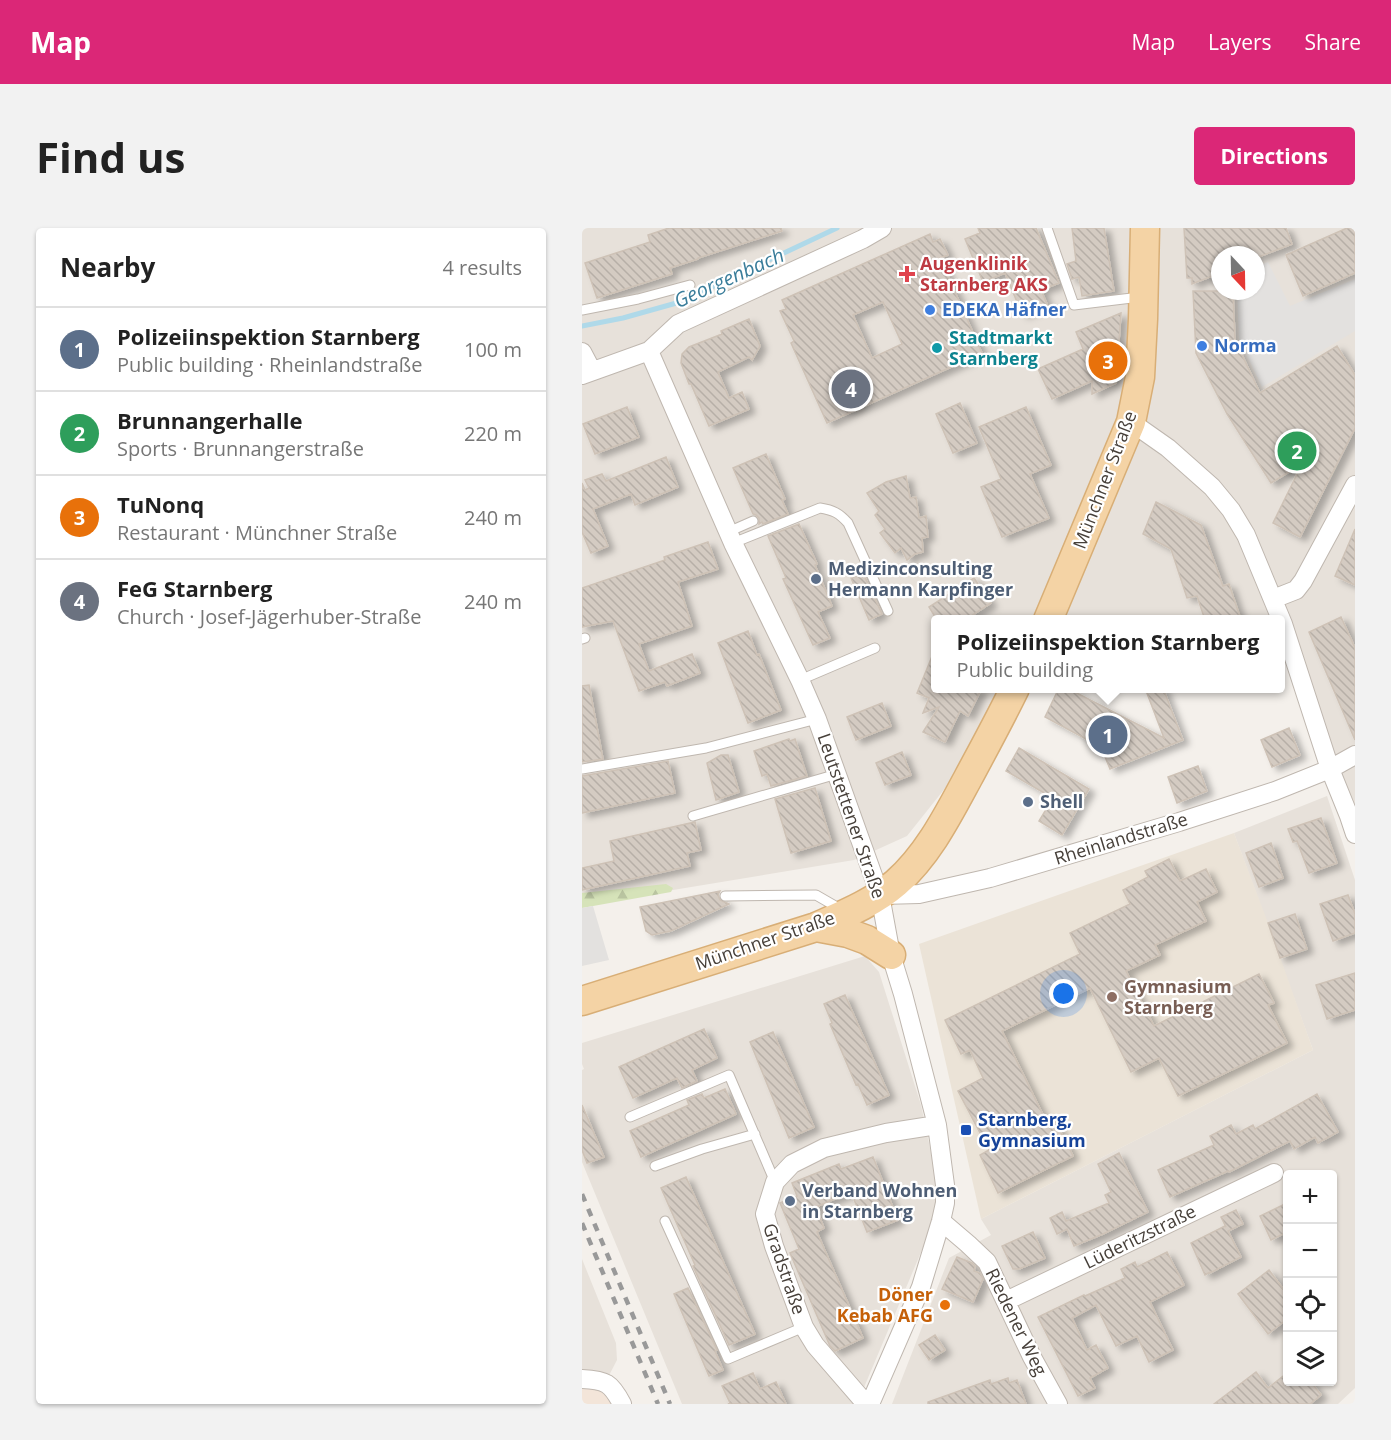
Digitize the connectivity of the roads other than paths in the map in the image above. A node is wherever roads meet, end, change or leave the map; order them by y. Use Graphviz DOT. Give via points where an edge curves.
graph roads {
  1 [pos="882,228"];
  2 [pos="1047,228"];
  3 [pos="1145,228"];
  4 [pos="861,233"];
  5 [pos="690,285"];
  6 [pos="1144,296"];
  7 [pos="582,310"];
  8 [pos="649,351"];
  9 [pos="582,352"];
  10 [pos="587,373"];
  11 [pos="1131,422"];
  12 [pos="1355,485"];
  13 [pos="753,521"];
  14 [pos="730,537"];
  15 [pos="1273,599"];
  16 [pos="888,611"];
  17 [pos="1050,615"];
  18 [pos="1279,615"];
  19 [pos="1285,633"];
  20 [pos="875,648"];
  21 [pos="800,680"];
  22 [pos="1012,693"];
  23 [pos="817,719"];
  24 [pos="1355,755"];
  25 [pos="582,769"];
  26 [pos="1330,769"];
  27 [pos="837,774"];
  28 [pos="693,816"];
  29 [pos="1352,817"];
  30 [pos="1355,834"];
  31 [pos="880,895"];
  32 [pos="725,897"];
  33 [pos="847,913"];
  34 [pos="816,927"];
  35 [pos="891,955"];
  36 [pos="582,1001"];
  37 [pos="630,1117"];
  38 [pos="937,1125"];
  39 [pos="755,1134"];
  40 [pos="655,1166"];
  41 [pos="1274,1173"];
  42 [pos="776,1182"];
  43 [pos="665,1221"];
  44 [pos="941,1221"];
  45 [pos="1006,1301"];
  46 [pos="804,1327"];
  47 [pos="582,1379"];
  48 [pos="622,1404"];
  49 [pos="868,1404"];
  50 [pos="1058,1404"];
  1 -- 4 [label="street"];
  2 -- 6 [label="lane" via="1074,305"];
  3 -- 6 [label="main road, Münchner Straße"];
  4 -- 8 [label="street" via="678,324"];
  5 -- 7 [label="lane"];
  6 -- 11 [label="main road, Münchner Straße" via="1140,377"];
  8 -- 10 [label="street"];
  8 -- 14 [label="street, Leutstettener Straße"];
  9 -- 10 [label="street"];
  11 -- 15 [label="street" via="1177,456 1231,510"];
  11 -- 17 [label="main road, Münchner Straße"];
  12 -- 15 [label="street" via="1303,581 1296,590"];
  13 -- 14 [label="lane"];
  14 -- 16 [label="lane" via="820,508 832,510 848,523"];
  14 -- 21 [label="street, Leutstettener Straße"];
  15 -- 18 [label="street"];
  19 -- 26 [label="street"];
  20 -- 21 [label="lane"];
  21 -- 23 [label="street, Leutstettener Straße"];
  22 -- 31 [label="main road, Münchner Straße" via="932,842 897,882"];
  23 -- 25 [label="lane" via="706,748"];
  23 -- 27 [label="street, Leutstettener Straße"];
  24 -- 26 [label="street, Rheinlandstraße"];
  26 -- 29 [label="street"];
  26 -- 31 [label="street, Rheinlandstraße" via="1179,822 990,878 919,894"];
  27 -- 28 [label="lane"];
  27 -- 31 [label="street, Leutstettener Straße"];
  29 -- 30 [label="street"];
  31 -- 33 [label="main road, Münchner Straße"];
  31 -- 35 [label="street, Leutstettener Straße"];
  32 -- 33 [label="lane" via="816,895"];
  33 -- 34 [label="main road, Münchner Straße"];
  34 -- 35 [label="main road" via="867,940"];
  34 -- 36 [label="main road, Münchner Straße"];
  35 -- 38 [label="street, Leutstettener Straße"];
  37 -- 39 [label="lane" via="729,1075"];
  38 -- 42 [label="street, Gradstraße" via="824,1148 792,1164"];
  38 -- 44 [label="street, Leutstettener Straße" via="945,1185"];
  39 -- 40 [label="lane"];
  39 -- 42 [label="lane"];
  41 -- 45 [label="street, Lüderitzstraße"];
  42 -- 46 [label="street, Gradstraße" via="765,1214"];
  43 -- 46 [label="lane" via="728,1359"];
  44 -- 45 [label="street, Riedener Weg" via="987,1262"];
  44 -- 49 [label="street, Leutstettener Straße" via="921,1287"];
  45 -- 50 [label="street, Riedener Weg"];
  46 -- 49 [label="street, Gradstraße" via="815,1345"];
  47 -- 48 [label="street" via="598,1380 612,1387"];
}
